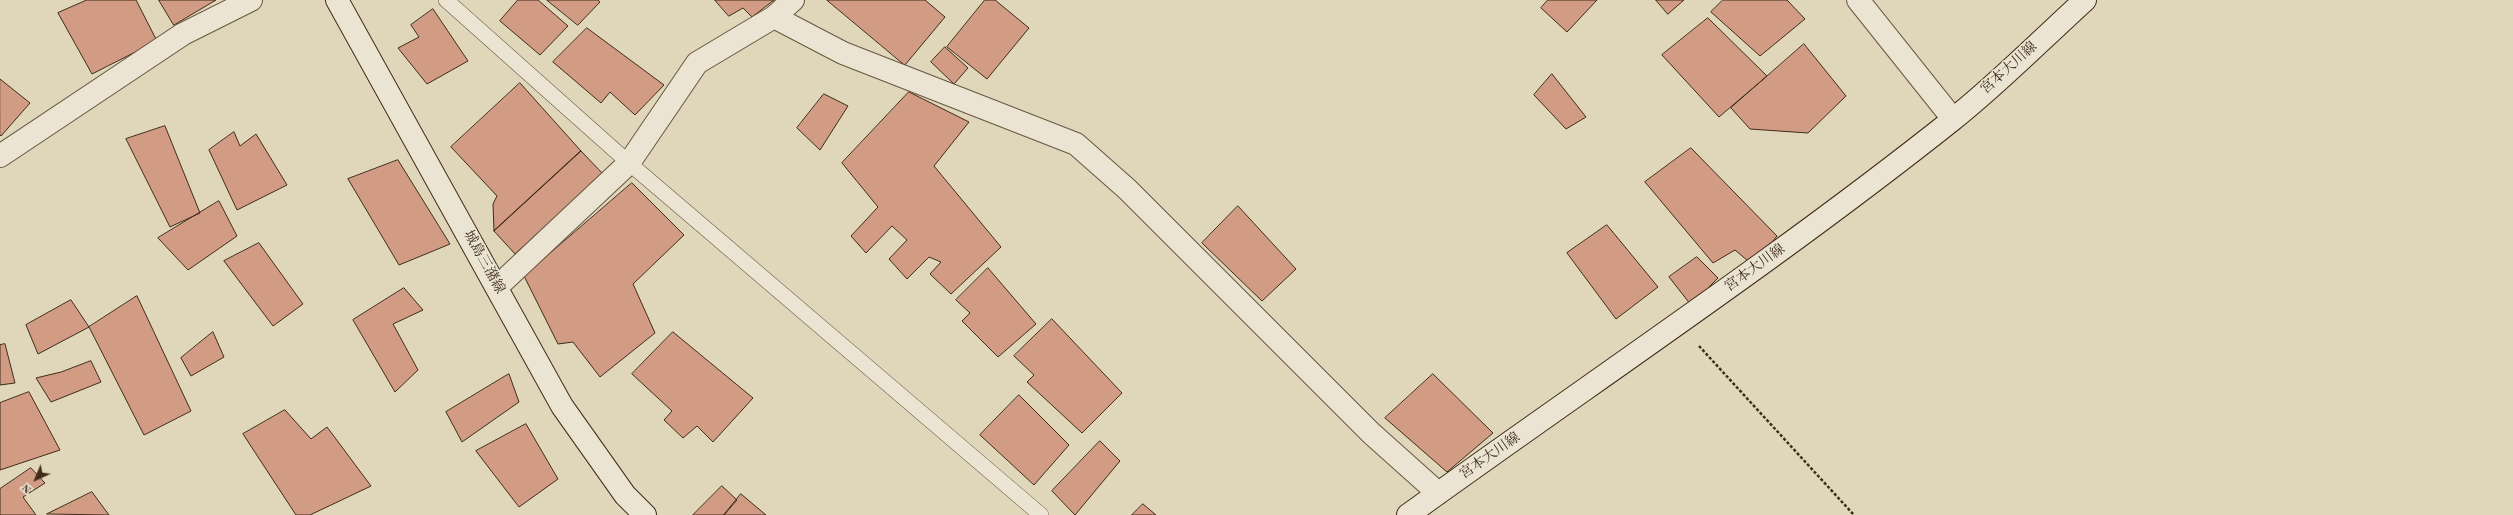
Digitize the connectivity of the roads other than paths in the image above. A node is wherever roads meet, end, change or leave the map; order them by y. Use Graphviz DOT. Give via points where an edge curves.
graph roads {
  1 [pos="250,0"];
  2 [pos="337,0"];
  3 [pos="446,0"];
  4 [pos="793,0"];
  5 [pos="1858,0"];
  6 [pos="2085,0"];
  7 [pos="774,17"];
  8 [pos="1953,120"];
  9 [pos="0,156"];
  10 [pos="629,163"];
  11 [pos="497,287"];
  12 [pos="1438,493"];
  13 [pos="645,515"];
  14 [pos="1041,515"];
  15 [pos="1408,515"];
  1 -- 9 [label="street" via="183,34"];
  2 -- 11 [label="street, 城島三潴線"];
  3 -- 10 [label="lane"];
  4 -- 7 [label="street"];
  5 -- 8 [label="street"];
  6 -- 8 [label="street, 宮本大川線"];
  7 -- 10 [label="street" via="697,63"];
  7 -- 12 [label="street" via="843,53 1076,144 1127,189 1371,433"];
  8 -- 12 [label="street, 宮本大川線" via="1679,324"];
  10 -- 11 [label="street"];
  10 -- 14 [label="lane"];
  11 -- 13 [label="street, 城島三潴線" via="562,406 625,495"];
  12 -- 15 [label="street, 宮本大川線"];
}
